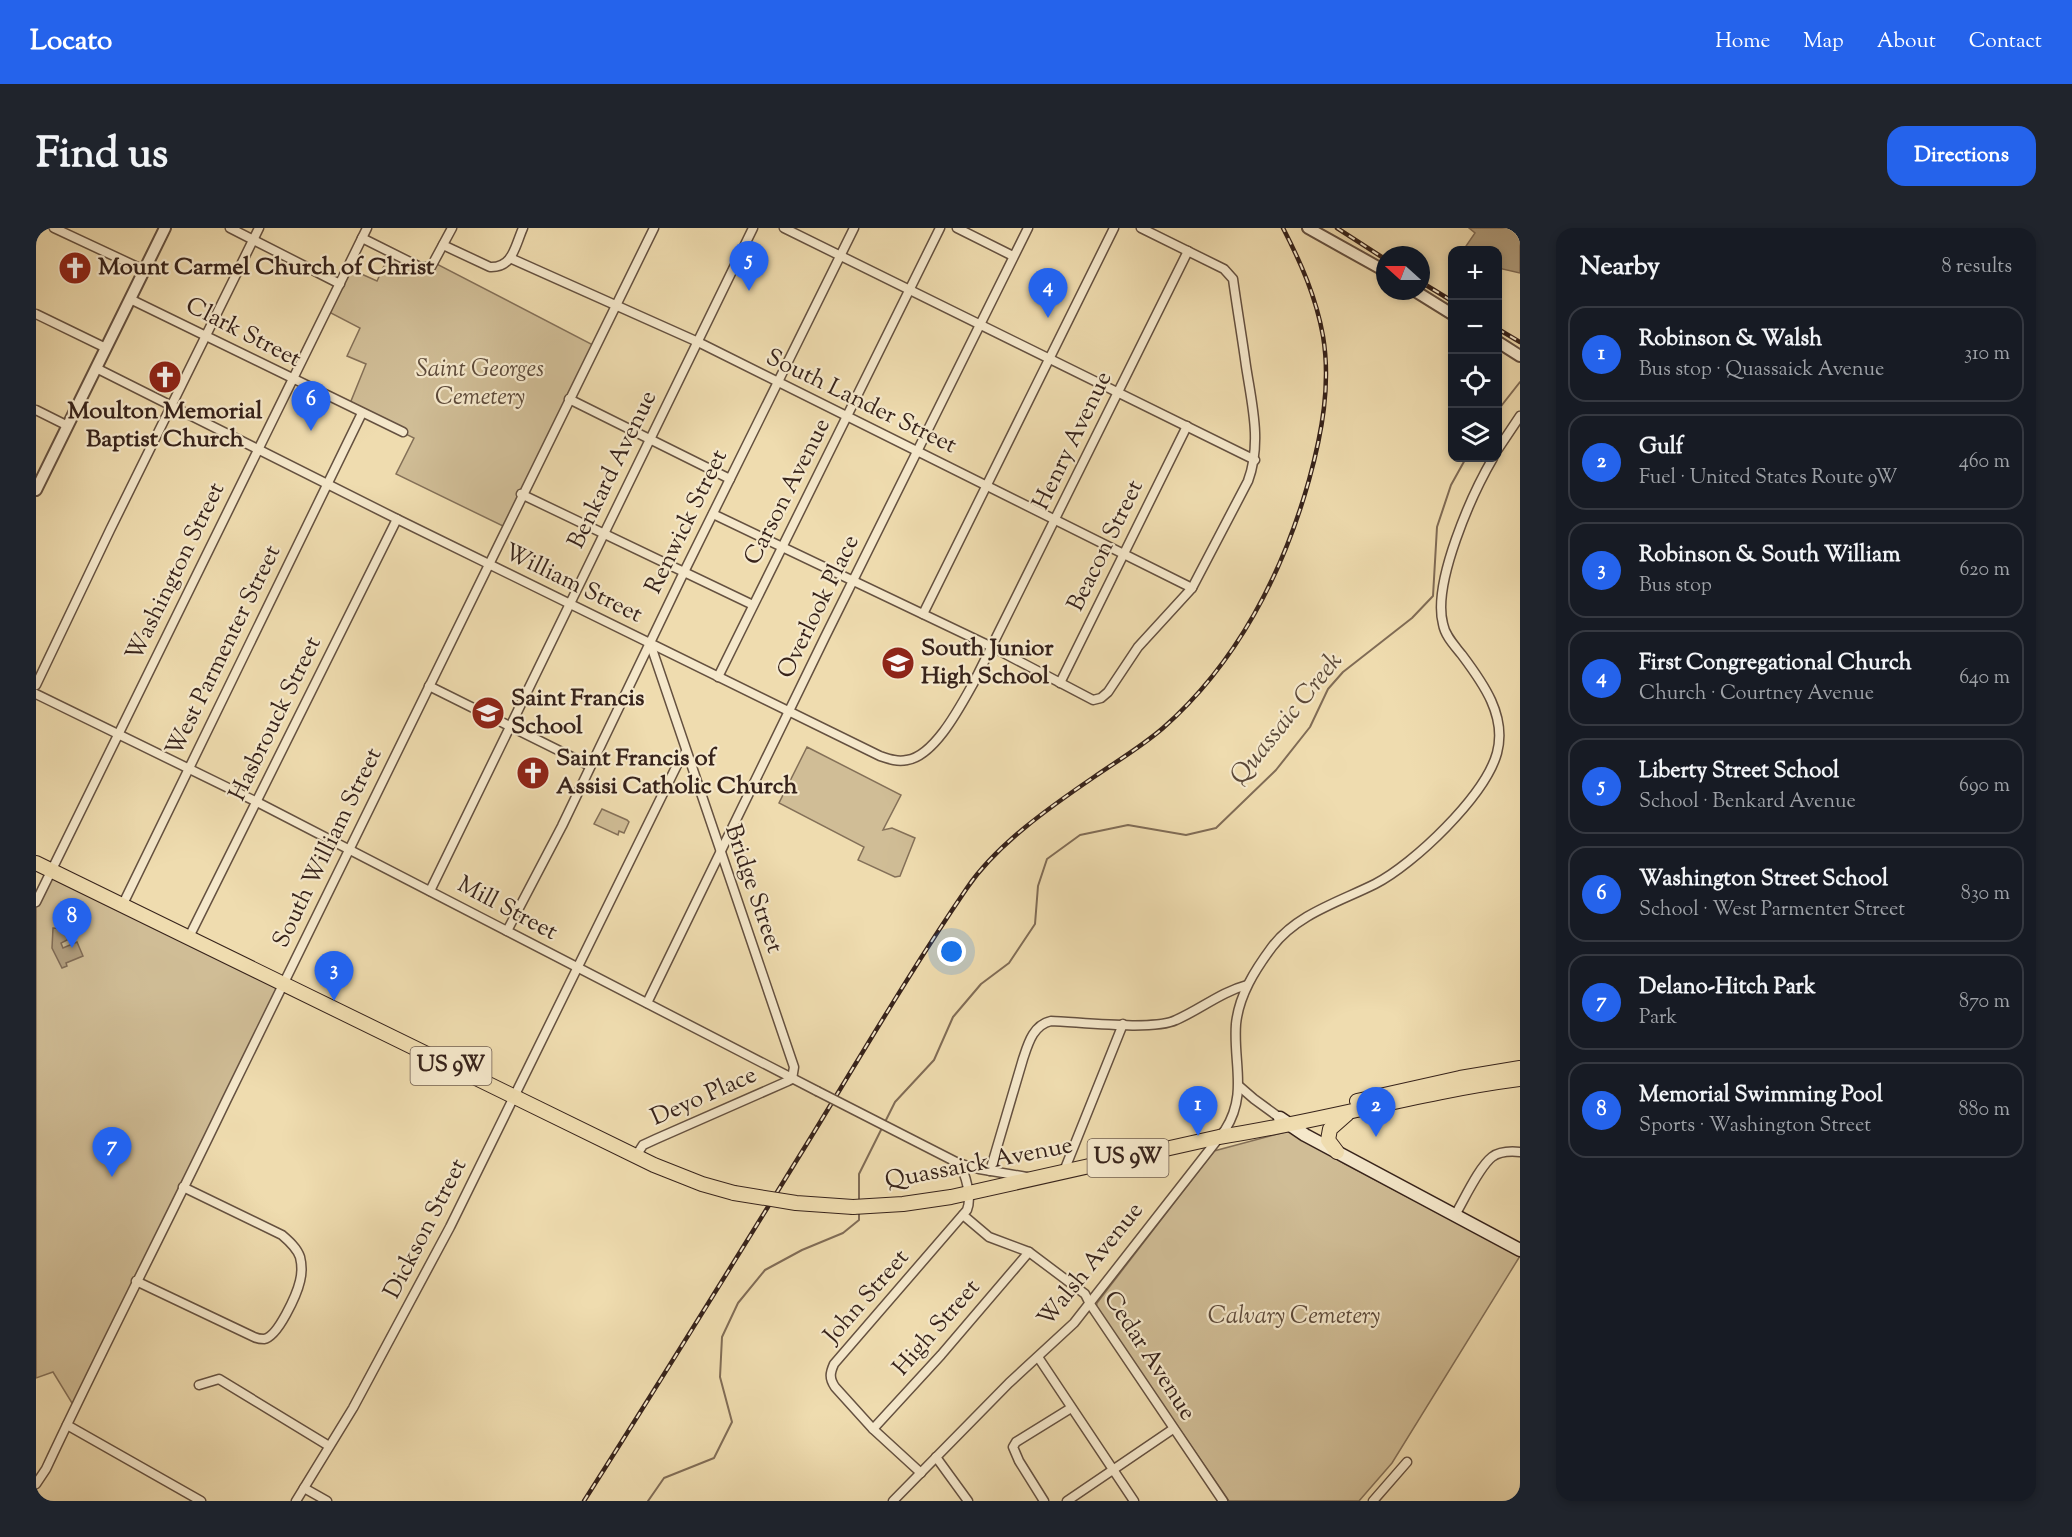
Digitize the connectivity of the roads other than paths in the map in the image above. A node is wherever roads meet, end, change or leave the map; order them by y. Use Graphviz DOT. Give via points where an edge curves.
graph roads {
  1 [pos="54,228"];
  2 [pos="165,228"];
  3 [pos="230,228"];
  4 [pos="259,228"];
  5 [pos="367,228"];
  6 [pos="452,228"];
  7 [pos="524,228"];
  8 [pos="654,228"];
  9 [pos="753,228"];
  10 [pos="784,228"];
  11 [pos="854,228"];
  12 [pos="940,228"];
  13 [pos="957,228"];
  14 [pos="1028,228"];
  15 [pos="1114,228"];
  16 [pos="1141,228"];
  17 [pos="1308,228"];
  18 [pos="362,238"];
  19 [pos="253,240"];
  20 [pos="443,245"];
  21 [pos="1188,251"];
  22 [pos="840,256"];
  23 [pos="1013,256"];
  24 [pos="510,258"];
  25 [pos="1376,266"];
  26 [pos="144,270"];
  27 [pos="340,284"];
  28 [pos="910,290"];
  29 [pos="130,299"];
  30 [pos="1429,300"];
  31 [pos="616,304"];
  32 [pos="1448,312"];
  33 [pos="36,314"];
  34 [pos="980,324"];
  35 [pos="206,336"];
  36 [pos="698,342"];
  37 [pos="1502,345"];
  38 [pos="106,348"];
  39 [pos="1520,356"];
  40 [pos="1050,358"];
  41 [pos="96,368"];
  42 [pos="293,380"];
  43 [pos="778,382"];
  44 [pos="1119,392"];
  45 [pos="569,399"];
  46 [pos="173,406"];
  47 [pos="36,410"];
  48 [pos="363,413"];
  49 [pos="848,417"];
  50 [pos="1520,417"];
  51 [pos="68,426"];
  52 [pos="1187,426"];
  53 [pos="404,432"];
  54 [pos="650,440"];
  55 [pos="1502,442"];
  56 [pos="259,449"];
  57 [pos="918,452"];
  58 [pos="1255,460"];
  59 [pos="1491,462"];
  60 [pos="730,480"];
  61 [pos="328,483"];
  62 [pos="987,486"];
  63 [pos="36,490"];
  64 [pos="520,494"];
  65 [pos="713,514"];
  66 [pos="397,519"];
  67 [pos="1056,520"];
  68 [pos="604,533"];
  69 [pos="783,546"];
  70 [pos="1124,554"];
  71 [pos="489,564"];
  72 [pos="684,572"];
  73 [pos="854,580"];
  74 [pos="1192,588"];
  75 [pos="569,603"];
  76 [pos="753,605"];
  77 [pos="923,614"];
  78 [pos="650,643"];
  79 [pos="992,647"];
  80 [pos="718,677"];
  81 [pos="1060,683"];
  82 [pos="36,685"];
  83 [pos="429,686"];
  84 [pos="36,694"];
  85 [pos="789,712"];
  86 [pos="510,726"];
  87 [pos="118,733"];
  88 [pos="686,752"];
  89 [pos="590,766"];
  90 [pos="189,768"];
  91 [pos="257,802"];
  92 [pos="350,849"];
  93 [pos="721,853"];
  94 [pos="36,863"];
  95 [pos="52,871"];
  96 [pos="430,891"];
  97 [pos="36,902"];
  98 [pos="122,906"];
  99 [pos="507,931"];
  100 [pos="189,937"];
  101 [pos="577,967"];
  102 [pos="283,982"];
  103 [pos="1247,985"];
  104 [pos="647,1004"];
  105 [pos="1123,1024"];
  106 [pos="1520,1068"];
  107 [pos="792,1079"];
  108 [pos="1520,1079"];
  109 [pos="1239,1086"];
  110 [pos="514,1097"];
  111 [pos="1351,1111"];
  112 [pos="1285,1121"];
  113 [pos="1219,1137"];
  114 [pos="1337,1152"];
  115 [pos="1520,1152"];
  116 [pos="636,1156"];
  117 [pos="958,1163"];
  118 [pos="990,1171"];
  119 [pos="1064,1172"];
  120 [pos="1036,1178"];
  121 [pos="183,1187"];
  122 [pos="968,1194"];
  123 [pos="963,1215"];
  124 [pos="1455,1215"];
  125 [pos="1520,1250"];
  126 [pos="1029,1252"];
  127 [pos="136,1281"];
  128 [pos="1090,1304"];
  129 [pos="1038,1357"];
  130 [pos="199,1385"];
  131 [pos="1071,1407"];
  132 [pos="67,1425"];
  133 [pos="873,1429"];
  134 [pos="1173,1429"];
  135 [pos="329,1446"];
  136 [pos="936,1457"];
  137 [pos="1407,1462"];
  138 [pos="1113,1469"];
  139 [pos="921,1473"];
  140 [pos="36,1484"];
  141 [pos="304,1488"];
  142 [pos="201,1501"];
  143 [pos="296,1501"];
  144 [pos="327,1501"];
  145 [pos="893,1501"];
  146 [pos="968,1501"];
  147 [pos="1044,1501"];
  148 [pos="1067,1501"];
  149 [pos="1134,1501"];
  150 [pos="1223,1501"];
  151 [pos="1373,1501"];
  1 -- 26 [label="street"];
  2 -- 26 [label="street"];
  3 -- 19 [label="street"];
  4 -- 19 [label="street"];
  5 -- 18 [label="street, Washington Street"];
  6 -- 20 [label="street"];
  7 -- 24 [label="street"];
  8 -- 31 [label="street, South William Street"];
  9 -- 36 [label="street, Benkard Avenue"];
  10 -- 22 [label="street"];
  11 -- 22 [label="street, Renwick Street"];
  12 -- 28 [label="street, Carson Avenue"];
  13 -- 23 [label="street"];
  14 -- 23 [label="street, Overlook Place"];
  15 -- 40 [label="street"];
  16 -- 21 [label="street"];
  17 -- 25 [label="street"];
  18 -- 20 [label="street" via="420,267 431,267"];
  18 -- 27 [label="street, Washington Street"];
  19 -- 27 [label="street"];
  19 -- 35 [label="street"];
  20 -- 24 [label="street" via="490,267 505,264"];
  21 -- 44 [label="street, Henry Avenue"];
  21 -- 58 [label="street" via="1224,269 1233,279 1255,420"];
  22 -- 28 [label="street"];
  22 -- 43 [label="street, Renwick Street"];
  23 -- 34 [label="street, Overlook Place"];
  24 -- 31 [label="street, South Lander Street"];
  26 -- 29 [label="street"];
  27 -- 42 [label="street, Washington Street"];
  28 -- 34 [label="street"];
  28 -- 49 [label="street, Carson Avenue"];
  29 -- 35 [label="street, Clark Street"];
  29 -- 38 [label="street"];
  30 -- 32 [label="street"];
  31 -- 36 [label="street, South Lander Street"];
  31 -- 45 [label="street, South William Street"];
  33 -- 38 [label="street"];
  34 -- 40 [label="street"];
  34 -- 57 [label="street, Overlook Place"];
  35 -- 42 [label="street, Clark Street"];
  35 -- 46 [label="street"];
  36 -- 43 [label="street, South Lander Street"];
  36 -- 54 [label="street, Benkard Avenue"];
  37 -- 39 [label="street"];
  38 -- 41 [label="street"];
  40 -- 44 [label="street"];
  40 -- 62 [label="street"];
  41 -- 46 [label="street, William Street"];
  41 -- 51 [label="street"];
  42 -- 48 [label="street, Clark Street"];
  42 -- 56 [label="street, Washington Street"];
  43 -- 49 [label="street, South Lander Street"];
  43 -- 60 [label="street, Renwick Street"];
  44 -- 52 [label="street"];
  44 -- 67 [label="street, Henry Avenue"];
  45 -- 54 [label="street"];
  45 -- 64 [label="street, South William Street"];
  46 -- 56 [label="street, William Street"];
  46 -- 82 [label="street"];
  47 -- 51 [label="street"];
  48 -- 53 [label="street, Clark Street"];
  48 -- 61 [label="street, West Parmenter Street"];
  49 -- 57 [label="street, South Lander Street"];
  49 -- 69 [label="street, Carson Avenue"];
  50 -- 55 [label="street"];
  51 -- 63 [label="street"];
  52 -- 58 [label="street"];
  52 -- 70 [label="street, Beacon Street"];
  54 -- 60 [label="street"];
  54 -- 68 [label="street, Benkard Avenue"];
  56 -- 61 [label="street, William Street"];
  56 -- 87 [label="street, Washington Street"];
  57 -- 62 [label="street, South Lander Street"];
  57 -- 73 [label="street, Overlook Place"];
  58 -- 74 [label="street"];
  59 -- 103 [label="street, Walsh Avenue" via="1459,533 1445,580 1441,614 1444,629 1494,708 1499,742 1493,763 1453,820 1417,855 1378,882 1297,922 1278,939"];
  60 -- 65 [label="street, Renwick Street"];
  61 -- 66 [label="street, William Street"];
  61 -- 90 [label="street, West Parmenter Street"];
  62 -- 67 [label="street, South Lander Street"];
  62 -- 77 [label="street"];
  64 -- 68 [label="street"];
  64 -- 71 [label="street, South William Street"];
  65 -- 69 [label="street"];
  65 -- 72 [label="street, Renwick Street"];
  66 -- 71 [label="street, William Street"];
  66 -- 91 [label="street, Hasbrouck Street"];
  67 -- 70 [label="street, South Lander Street"];
  67 -- 79 [label="street, Henry Avenue"];
  68 -- 72 [label="street"];
  68 -- 75 [label="street, Benkard Avenue"];
  69 -- 73 [label="street"];
  69 -- 76 [label="street, Carson Avenue"];
  70 -- 74 [label="street, South Lander Street"];
  70 -- 81 [label="street, Beacon Street"];
  71 -- 75 [label="street, William Street"];
  71 -- 83 [label="street, South William Street"];
  72 -- 76 [label="street"];
  72 -- 78 [label="street, Renwick Street"];
  73 -- 77 [label="street"];
  73 -- 85 [label="street, Overlook Place"];
  74 -- 81 [label="street" via="1138,647 1108,692 1096,700"];
  75 -- 78 [label="street, William Street"];
  75 -- 86 [label="street, Benkard Avenue"];
  76 -- 80 [label="street, Carson Avenue"];
  77 -- 79 [label="street"];
  78 -- 80 [label="street, William Street"];
  78 -- 88 [label="street, Bridge Street"];
  78 -- 89 [label="street, Renwick Street"];
  79 -- 81 [label="street"];
  79 -- 85 [label="street, William Street" via="962,703 933,744 914,758 894,761 880,756"];
  80 -- 85 [label="street, William Street"];
  83 -- 86 [label="street"];
  83 -- 92 [label="street, South William Street"];
  84 -- 87 [label="street, Mill Street"];
  85 -- 93 [label="street, Overlook Place"];
  86 -- 89 [label="street"];
  86 -- 96 [label="street, Benkard Avenue"];
  87 -- 90 [label="street, Mill Street"];
  87 -- 95 [label="street, Washington Street"];
  88 -- 93 [label="street, Bridge Street"];
  88 -- 101 [label="street"];
  89 -- 99 [label="street, Renwick Street"];
  90 -- 91 [label="street, Mill Street"];
  90 -- 98 [label="street, West Parmenter Street"];
  91 -- 92 [label="street, Mill Street"];
  91 -- 100 [label="street, Hasbrouck Street"];
  92 -- 96 [label="street, Mill Street"];
  92 -- 102 [label="street, South William Street"];
  93 -- 104 [label="street, Overlook Place"];
  93 -- 107 [label="street, Bridge Street" via="794,1067"];
  94 -- 95 [label="highway, US 9W"];
  95 -- 97 [label="street, Washington Street"];
  95 -- 98 [label="highway, US 9W"];
  96 -- 99 [label="street, Mill Street"];
  98 -- 100 [label="highway, US 9W"];
  99 -- 101 [label="street, Mill Street"];
  100 -- 102 [label="highway, US 9W"];
  101 -- 104 [label="street, Mill Street"];
  101 -- 110 [label="street, Dickson Street"];
  102 -- 110 [label="highway, US 9W"];
  102 -- 121 [label="street, South William Street"];
  103 -- 105 [label="street" via="1176,1020"];
  103 -- 109 [label="street, Walsh Avenue" via="1236,1025"];
  104 -- 107 [label="street, Mill Street"];
  105 -- 118 [label="street" via="1045,1022 1034,1032"];
  105 -- 119 [label="street"];
  106 -- 112 [label="highway, US 9W" via="1460,1078"];
  107 -- 116 [label="street, Deyo Place" via="656,1138"];
  107 -- 117 [label="street, Mill Street, bridge"];
  108 -- 111 [label="highway, US 9W"];
  109 -- 112 [label="street"];
  109 -- 113 [label="street, Walsh Avenue" via="1234,1114"];
  110 -- 116 [label="highway, US 9W"];
  110 -- 135 [label="street, Dickson Street" via="417,1290"];
  111 -- 112 [label="highway, US 9W"];
  111 -- 114 [label="highway" via="1330,1129 1329,1140"];
  112 -- 113 [label="highway, Quassaick Avenue / US 9W"];
  112 -- 114 [label="main road"];
  113 -- 119 [label="highway, Quassaick Avenue / US 9W"];
  113 -- 128 [label="street, Walsh Avenue"];
  114 -- 124 [label="main road"];
  115 -- 124 [label="street" via="1492,1157"];
  116 -- 122 [label="highway, Quassaick Avenue / US 9W, bridge" via="734,1193 796,1203 887,1206"];
  117 -- 118 [label="street, Mill Street"];
  117 -- 122 [label="street"];
  118 -- 120 [label="street, Mill Street"];
  119 -- 120 [label="highway, Quassaick Avenue / US 9W"];
  120 -- 122 [label="highway, Quassaick Avenue / US 9W"];
  121 -- 127 [label="street, South William Street"];
  121 -- 127 [label="street" via="282,1235 295,1247 302,1271 300,1283 283,1319 271,1336 254,1337"];
  122 -- 123 [label="street, John Street" via="969,1206"];
  123 -- 126 [label="street, Cedar Avenue" via="989,1237"];
  123 -- 133 [label="street, John Street" via="830,1371 835,1387"];
  124 -- 125 [label="main road"];
  126 -- 128 [label="street, Cedar Avenue" via="1085,1294"];
  126 -- 133 [label="street, High Street"];
  127 -- 132 [label="street, South William Street"];
  128 -- 129 [label="street, Walsh Avenue"];
  128 -- 134 [label="street, Cedar Avenue"];
  129 -- 131 [label="street"];
  129 -- 136 [label="street, Walsh Avenue"];
  130 -- 135 [label="street" via="219,1378"];
  131 -- 138 [label="street"];
  131 -- 147 [label="street" via="1016,1442 1013,1450"];
  132 -- 140 [label="street, South William Street"];
  132 -- 142 [label="street"];
  133 -- 139 [label="street, John Street"];
  134 -- 138 [label="street"];
  134 -- 150 [label="street, Cedar Avenue"];
  135 -- 141 [label="street, Dickson Street"];
  136 -- 139 [label="street, Walsh Avenue"];
  136 -- 146 [label="street"];
  137 -- 151 [label="street"];
  138 -- 148 [label="street"];
  138 -- 149 [label="street"];
  139 -- 145 [label="street, Walsh Avenue"];
  141 -- 143 [label="street, Dickson Street"];
  141 -- 144 [label="street"];
}
